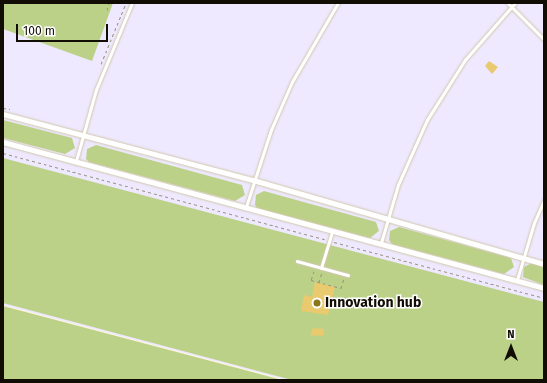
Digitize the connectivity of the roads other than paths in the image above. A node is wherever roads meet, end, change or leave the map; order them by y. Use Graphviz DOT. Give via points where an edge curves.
graph roads {
  1 [pos="132,3"];
  2 [pos="338,3"];
  3 [pos="508,3"];
  4 [pos="515,3"];
  5 [pos="512,6"];
  6 [pos="544,39"];
  7 [pos="3,114"];
  8 [pos="82,135"];
  9 [pos="3,142"];
  10 [pos="76,162"];
  11 [pos="253,180"];
  12 [pos="544,201"];
  13 [pos="246,208"];
  14 [pos="387,219"];
  15 [pos="332,231"];
  16 [pos="380,244"];
  17 [pos="522,258"];
  18 [pos="297,261"];
  19 [pos="544,264"];
  20 [pos="321,268"];
  21 [pos="346,274"];
  22 [pos="517,280"];
  23 [pos="544,288"];
  1 -- 8 [label="lane" via="112,47"];
  2 -- 11 [label="lane" via="292,82 270,130"];
  3 -- 5 [label="lane"];
  4 -- 5 [label="lane"];
  5 -- 6 [label="lane"];
  5 -- 14 [label="lane" via="465,60 430,114 411,152"];
  7 -- 8 [label="street"];
  8 -- 10 [label="lane"];
  8 -- 11 [label="street" via="149,155"];
  9 -- 10 [label="street"];
  10 -- 13 [label="street"];
  11 -- 13 [label="lane"];
  11 -- 14 [label="street"];
  12 -- 17 [label="lane"];
  13 -- 15 [label="street"];
  14 -- 16 [label="lane"];
  14 -- 17 [label="street"];
  15 -- 16 [label="street"];
  15 -- 20 [label="lane"];
  16 -- 22 [label="street"];
  17 -- 19 [label="street"];
  17 -- 22 [label="lane"];
  18 -- 20 [label="lane"];
  20 -- 21 [label="lane"];
  22 -- 23 [label="street"];
}
